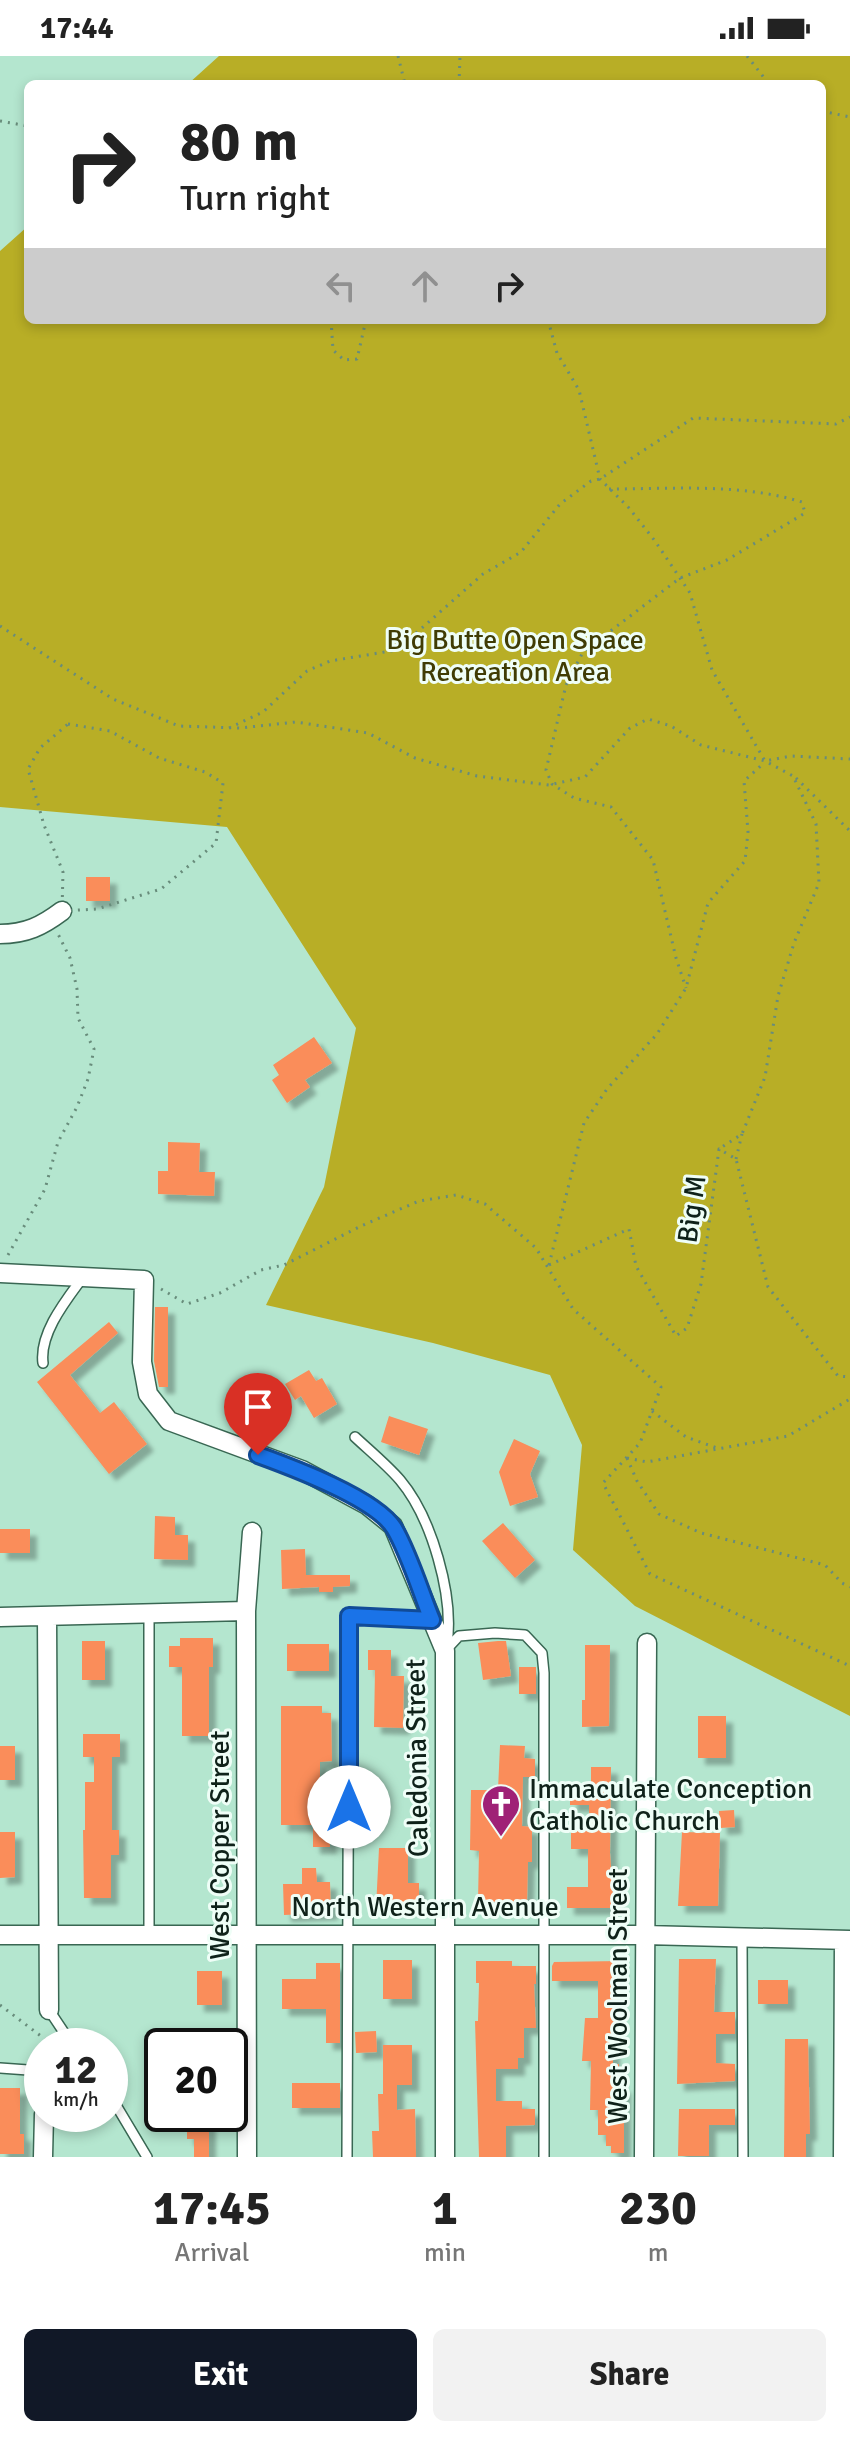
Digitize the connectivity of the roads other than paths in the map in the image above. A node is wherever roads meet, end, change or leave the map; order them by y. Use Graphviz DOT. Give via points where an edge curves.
graph roads {
  1 [pos="57,915"];
  2 [pos="0,934"];
  3 [pos="0,1273"];
  4 [pos="83,1277"];
  5 [pos="43,1363"];
  6 [pos="355,1437"];
  7 [pos="252,1532"];
  8 [pos="246,1611"];
  9 [pos="149,1614"];
  10 [pos="47,1616"];
  11 [pos="0,1617"];
  12 [pos="432,1620"];
  13 [pos="647,1643"];
  14 [pos="445,1651"];
  15 [pos="48,1933"];
  16 [pos="149,1934"];
  17 [pos="247,1934"];
  18 [pos="348,1934"];
  19 [pos="445,1934"];
  20 [pos="544,1934"];
  21 [pos="0,1935"];
  22 [pos="645,1935"];
  23 [pos="742,1937"];
  24 [pos="847,1940"];
  25 [pos="49,2010"];
  26 [pos="61,2028"];
  27 [pos="0,2068"];
  28 [pos="24,2070"];
  29 [pos="128,2125"];
  30 [pos="44,2132"];
  31 [pos="43,2157"];
  32 [pos="147,2157"];
  33 [pos="247,2157"];
  34 [pos="347,2157"];
  35 [pos="445,2157"];
  36 [pos="544,2157"];
  37 [pos="644,2157"];
  38 [pos="743,2157"];
  39 [pos="843,2157"];
  1 -- 2 [label="street" via="41,927"];
  3 -- 4 [label="street"];
  4 -- 5 [label="lane" via="49,1333"];
  4 -- 12 [label="street, Caledonia Street" via="144,1280 144,1373 148,1394 169,1421 302,1470 367,1505 393,1526"];
  6 -- 14 [label="lane" via="401,1482 430,1538 446,1595 450,1626"];
  7 -- 8 [label="street, West Copper Street"];
  8 -- 9 [label="street"];
  8 -- 17 [label="street, West Copper Street"];
  9 -- 10 [label="street"];
  9 -- 16 [label="lane"];
  10 -- 11 [label="street"];
  10 -- 15 [label="street"];
  12 -- 14 [label="street, Caledonia Street"];
  12 -- 18 [label="lane" via="349,1616"];
  13 -- 22 [label="street, West Woolman Street"];
  14 -- 19 [label="street, Caledonia Street"];
  14 -- 20 [label="lane" via="459,1636 495,1633 525,1635 542,1653"];
  15 -- 16 [label="street, North Western Avenue"];
  15 -- 21 [label="street, North Western Avenue"];
  15 -- 25 [label="street"];
  16 -- 17 [label="street, North Western Avenue"];
  17 -- 18 [label="street, North Western Avenue"];
  17 -- 33 [label="street, West Copper Street"];
  18 -- 19 [label="street, North Western Avenue"];
  18 -- 34 [label="lane"];
  19 -- 20 [label="street, North Western Avenue"];
  19 -- 35 [label="street, Caledonia Street"];
  20 -- 22 [label="street, North Western Avenue"];
  20 -- 36 [label="lane"];
  22 -- 23 [label="street, North Western Avenue"];
  22 -- 37 [label="street, West Woolman Street"];
  23 -- 24 [label="street, North Western Avenue"];
  23 -- 38 [label="lane"];
  24 -- 39 [label="street"];
  25 -- 26 [label="lane"];
  27 -- 28 [label="lane"];
  29 -- 32 [label="lane"];
  30 -- 31 [label="street"];
}
